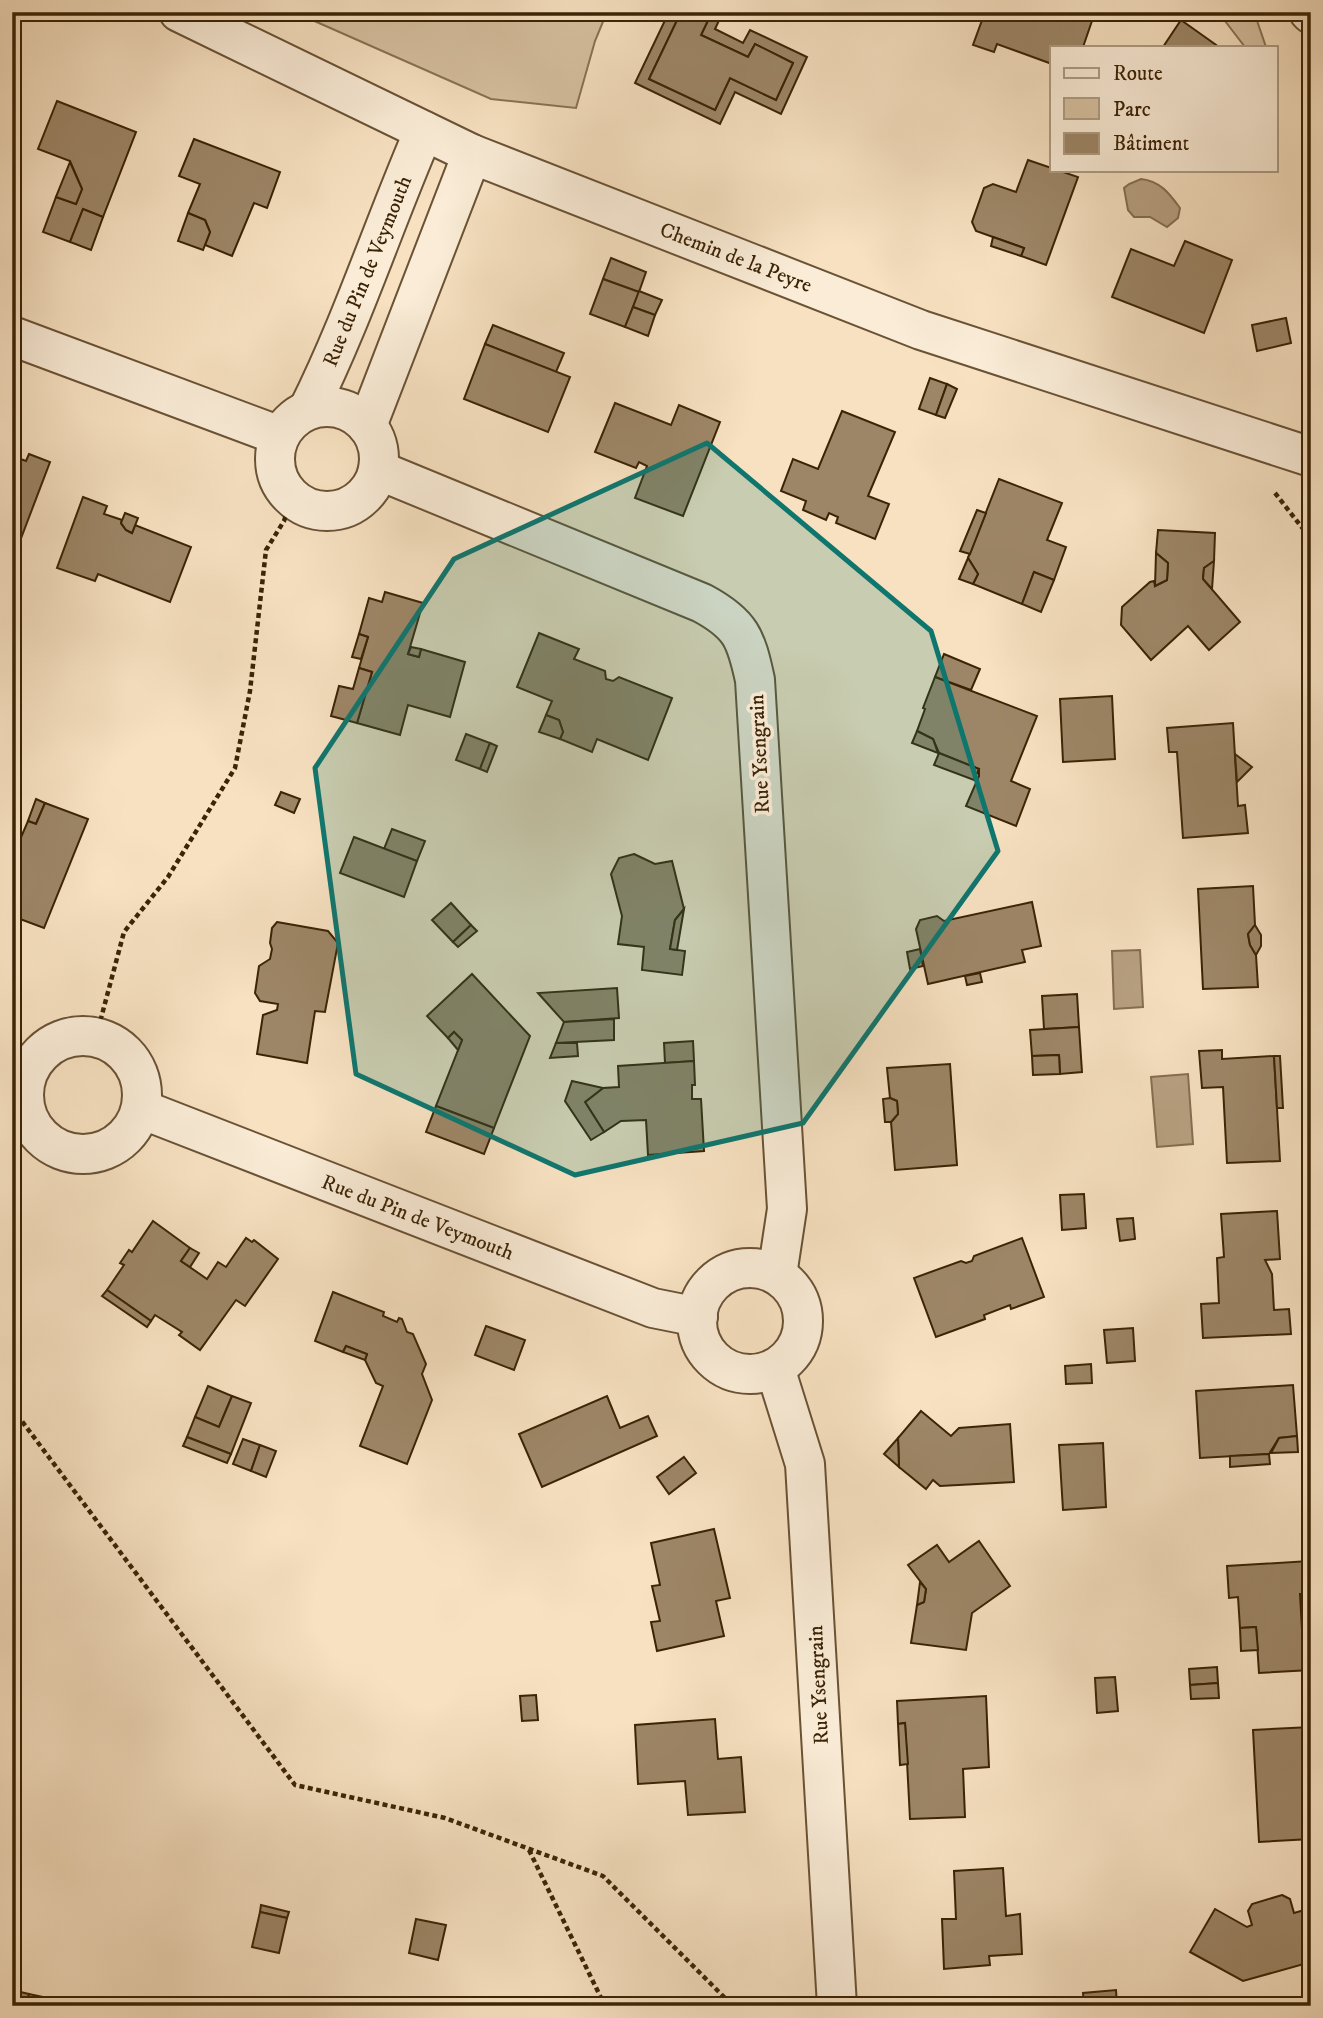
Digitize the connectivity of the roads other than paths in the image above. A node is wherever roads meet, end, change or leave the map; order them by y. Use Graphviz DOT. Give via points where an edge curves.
graph roads {
  1 [pos="179,12"];
  2 [pos="425,131"];
  3 [pos="472,154"];
  4 [pos="12,336"];
  5 [pos="308,410"];
  6 [pos="367,426"];
  7 [pos="280,436"];
  8 [pos="1311,457"];
  9 [pos="378,470"];
  10 [pos="22,1060"];
  11 [pos="141,1109"];
  12 [pos="19,1125"];
  13 [pos="777,1275"];
  14 [pos="698,1317"];
  15 [pos="775,1368"];
  16 [pos="838,2006"];
  1 -- 2 [label="street, Chemin de la Peyre"];
  2 -- 3 [label="street, Chemin de la Peyre"];
  2 -- 5 [label="street, Rue du Pin de Veymouth"];
  3 -- 6 [label="street"];
  3 -- 8 [label="street, Chemin de la Peyre" via="921,330"];
  4 -- 7 [label="street"];
  5 -- 6 [label="street" via="340,408"];
  5 -- 7 [label="street"];
  6 -- 9 [label="street" via="379,454"];
  7 -- 9 [label="street" via="276,468 281,484 304,506 319,511 349,506 373,485"];
  9 -- 13 [label="street, Rue Ysengrain" via="702,603 725,615 742,635 755,680 787,1209"];
  10 -- 11 [label="street" via="60,1040 96,1037 118,1047 134,1064 141,1086"];
  10 -- 12 [label="street"];
  11 -- 12 [label="street" via="130,1132 110,1148 85,1155 60,1150"];
  11 -- 14 [label="street, Rue du Pin de Veymouth" via="653,1308"];
  13 -- 14 [label="street" via="743,1268 726,1274 706,1292"];
  13 -- 15 [label="street" via="799,1298 803,1330 798,1345"];
  14 -- 15 [label="street" via="699,1333 715,1360 744,1373"];
  15 -- 16 [label="street, Rue Ysengrain" via="805,1464"];
}
